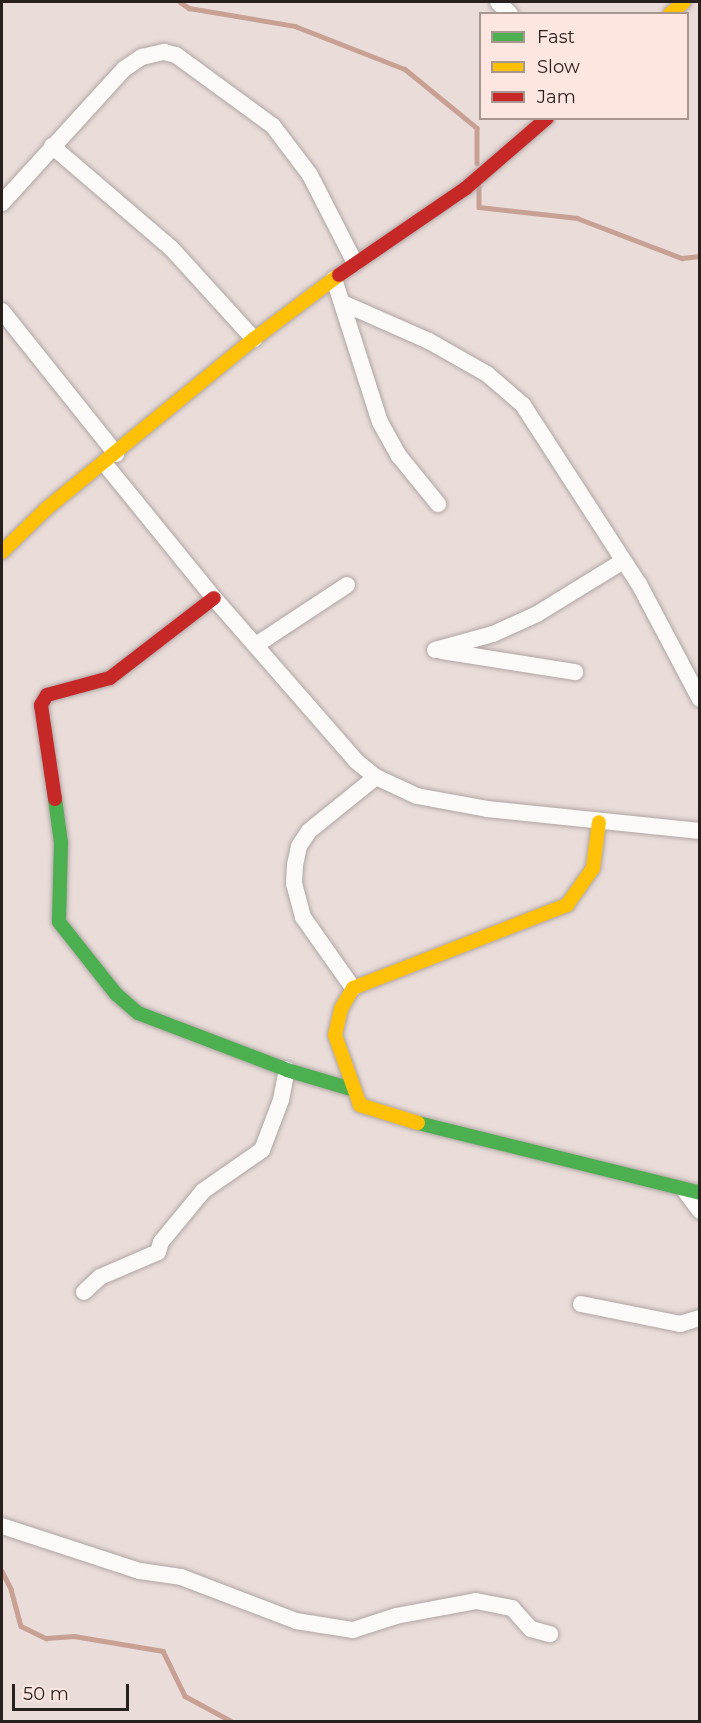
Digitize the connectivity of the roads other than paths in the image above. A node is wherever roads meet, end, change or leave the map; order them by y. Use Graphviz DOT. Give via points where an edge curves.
graph roads {
  1 [pos="684,2"];
  2 [pos="672,12"];
  3 [pos="545,120"];
  4 [pos="52,146"];
  5 [pos="2,203"];
  6 [pos="355,262"];
  7 [pos="334,279"];
  8 [pos="345,304"];
  9 [pos="2,311"];
  10 [pos="254,339"];
  11 [pos="110,459"];
  12 [pos="438,504"];
  13 [pos="4,546"];
  14 [pos="623,561"];
  15 [pos="347,585"];
  16 [pos="214,598"];
  17 [pos="256,645"];
  18 [pos="576,672"];
  19 [pos="699,699"];
  20 [pos="376,777"];
  21 [pos="598,822"];
  22 [pos="699,831"];
  23 [pos="353,988"];
  24 [pos="286,1070"];
  25 [pos="351,1089"];
  26 [pos="692,1192"];
  27 [pos="699,1210"];
  28 [pos="84,1292"];
  29 [pos="581,1304"];
  30 [pos="699,1318"];
  31 [pos="2,1526"];
  32 [pos="550,1634"];
  1 -- 2 [label="street"];
  3 -- 6 [label="street" via="466,188"];
  4 -- 5 [label="street"];
  4 -- 6 [label="street" via="124,69 155,52 176,55 273,126 294,150"];
  4 -- 10 [label="street" via="172,249"];
  6 -- 7 [label="street"];
  7 -- 8 [label="street"];
  7 -- 10 [label="street"];
  8 -- 12 [label="street" via="380,422 399,456"];
  8 -- 14 [label="street" via="429,341 503,385 540,430"];
  9 -- 11 [label="street"];
  10 -- 11 [label="street"];
  11 -- 13 [label="street"];
  11 -- 16 [label="street"];
  14 -- 18 [label="street" via="537,614 493,634 435,650"];
  14 -- 19 [label="street"];
  15 -- 17 [label="street"];
  16 -- 17 [label="street"];
  16 -- 24 [label="street" via="110,678 47,694 41,705 61,843 59,922 126,1005"];
  17 -- 20 [label="street" via="356,762"];
  20 -- 21 [label="street" via="417,796"];
  20 -- 23 [label="street" via="309,831 299,846 294,865 294,884 303,917"];
  21 -- 22 [label="street"];
  21 -- 23 [label="street" via="594,868 567,905"];
  23 -- 25 [label="street" via="341,1009 335,1035"];
  24 -- 25 [label="street"];
  24 -- 28 [label="street" via="262,1150 203,1191 161,1242 158,1252 100,1277"];
  25 -- 26 [label="street" via="360,1105 379,1113"];
  26 -- 27 [label="street"];
  29 -- 30 [label="street" via="680,1324"];
  31 -- 32 [label="street" via="140,1571 181,1577 296,1621 353,1630 396,1616 476,1601 512,1608 531,1629"];
}
